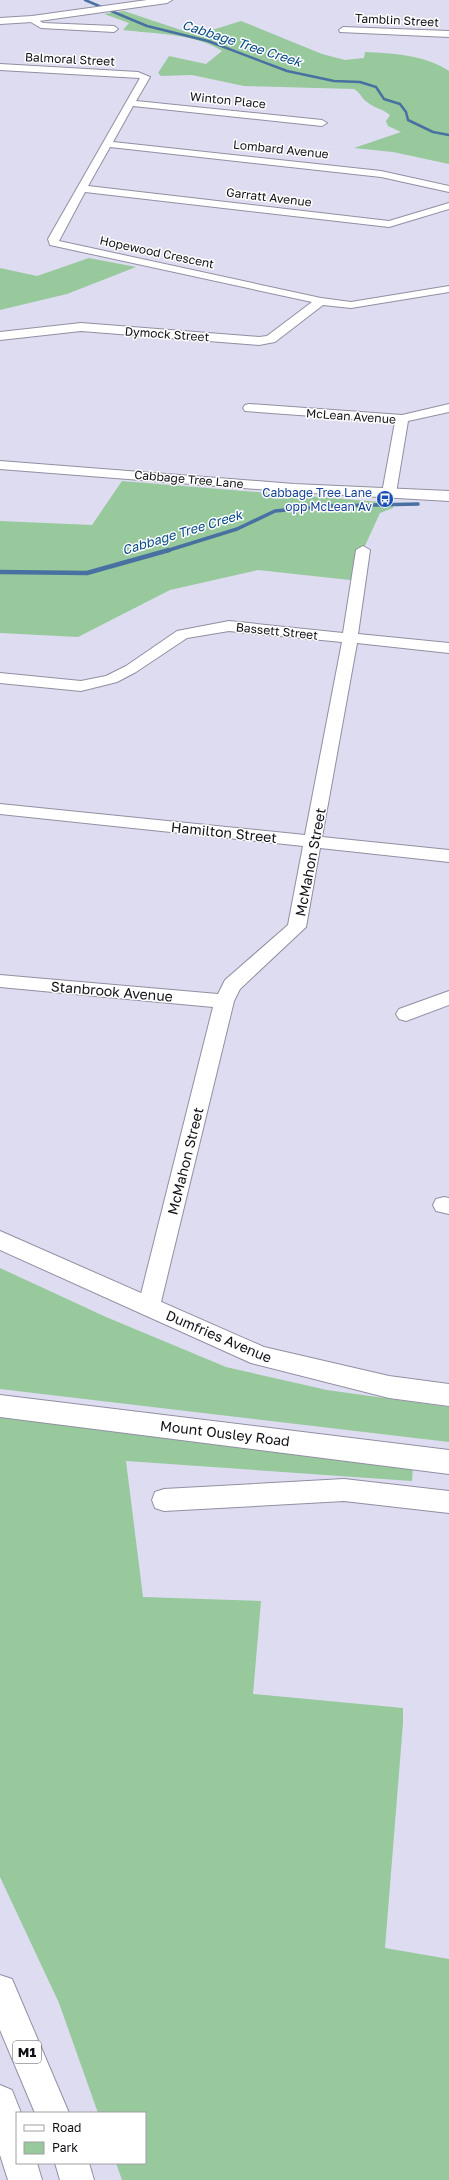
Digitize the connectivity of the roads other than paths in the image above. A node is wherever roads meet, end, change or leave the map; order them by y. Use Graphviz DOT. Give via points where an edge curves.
graph roads {
  1 [pos="166,0"];
  2 [pos="32,20"];
  3 [pos="0,21"];
  4 [pos="114,29"];
  5 [pos="343,30"];
  6 [pos="449,34"];
  7 [pos="0,67"];
  8 [pos="138,74"];
  9 [pos="131,103"];
  10 [pos="322,123"];
  11 [pos="108,144"];
  12 [pos="83,189"];
  13 [pos="449,189"];
  14 [pos="449,206"];
  15 [pos="449,289"];
  16 [pos="321,301"];
  17 [pos="0,336"];
  18 [pos="249,408"];
  19 [pos="449,408"];
  20 [pos="402,420"];
  21 [pos="0,465"];
  22 [pos="390,493"];
  23 [pos="449,496"];
  24 [pos="364,550"];
  25 [pos="350,639"];
  26 [pos="449,648"];
  27 [pos="0,678"];
  28 [pos="0,809"];
  29 [pos="314,842"];
  30 [pos="449,856"];
  31 [pos="0,981"];
  32 [pos="449,998"];
  33 [pos="224,1001"];
  34 [pos="406,1014"];
  35 [pos="0,1240"];
  36 [pos="149,1306"];
  37 [pos="449,1395"];
  38 [pos="0,1406"];
  39 [pos="449,1462"];
  40 [pos="164,1500"];
  41 [pos="449,1502"];
  42 [pos="0,1991"];
  43 [pos="0,2102"];
  44 [pos="52,2112"];
  45 [pos="16,2151"];
  46 [pos="20,2164"];
  47 [pos="72,2164"];
  48 [pos="26,2180"];
  49 [pos="77,2180"];
  1 -- 2 [label="main road"];
  2 -- 3 [label="main road"];
  2 -- 4 [label="street" via="41,25"];
  5 -- 6 [label="street, Tamblin Street"];
  7 -- 8 [label="street, Balmoral Street"];
  8 -- 9 [label="street, Hopewood Crescent" via="145,77"];
  9 -- 10 [label="street, Winton Place"];
  9 -- 11 [label="street, Hopewood Crescent"];
  11 -- 12 [label="street, Hopewood Crescent"];
  11 -- 13 [label="street, Lombard Avenue" via="381,174"];
  12 -- 14 [label="street, Garratt Avenue" via="389,224"];
  12 -- 16 [label="street, Hopewood Crescent" via="53,238 54,242"];
  15 -- 16 [label="street, Hopewood Crescent" via="352,305"];
  16 -- 17 [label="street, Dymock Street" via="271,338 259,341 81,327"];
  18 -- 20 [label="street, McLean Avenue"];
  19 -- 20 [label="street"];
  20 -- 22 [label="street, McLean Avenue"];
  21 -- 22 [label="main road, Cabbage Tree Lane"];
  22 -- 23 [label="main road, Cabbage Tree Lane"];
  24 -- 25 [label="street, McMahon Street"];
  25 -- 26 [label="street, Bassett Street"];
  25 -- 27 [label="street, Bassett Street" via="229,626 182,634 111,679 81,686"];
  25 -- 29 [label="street, McMahon Street"];
  28 -- 29 [label="street, Hamilton Street"];
  29 -- 30 [label="street, Hamilton Street"];
  29 -- 33 [label="street, McMahon Street" via="298,927 232,985"];
  31 -- 33 [label="street, Stanbrook Avenue"];
  32 -- 34 [label="street"];
  33 -- 36 [label="street, McMahon Street"];
  35 -- 36 [label="main road, Dumfries Avenue"];
  36 -- 37 [label="main road, Dumfries Avenue" via="260,1356 389,1387"];
  38 -- 39 [label="main road, Mount Ousley Road"];
  40 -- 41 [label="street" via="344,1490"];
  42 -- 44 [label="main road, M1"];
  43 -- 45 [label="main road"];
  46 -- 48 [label="main road"];
  47 -- 49 [label="main road"];
}
